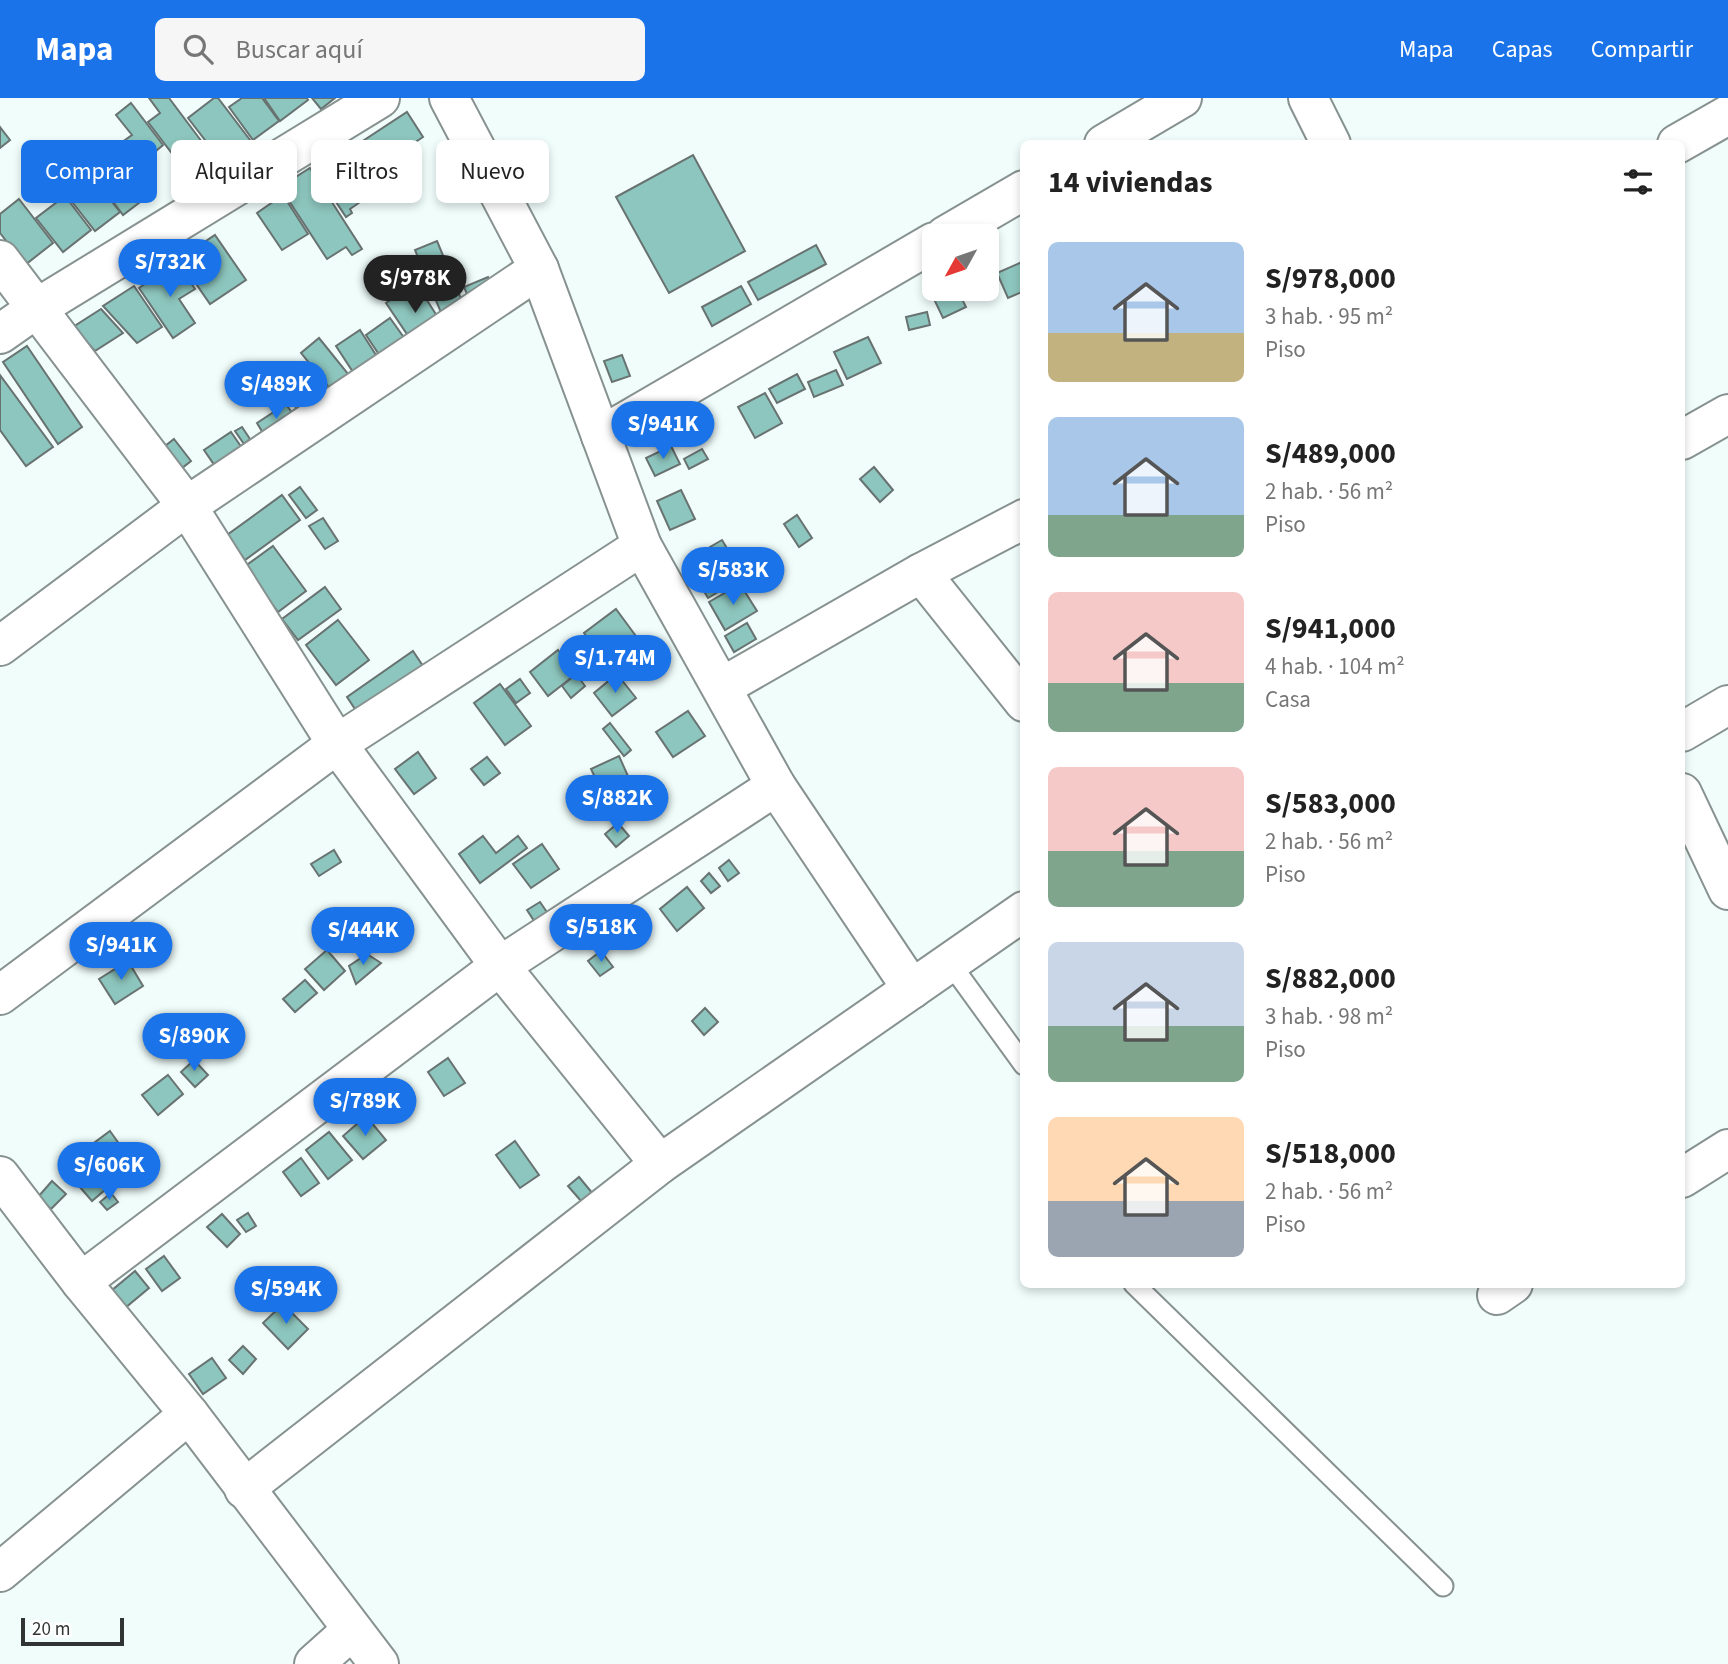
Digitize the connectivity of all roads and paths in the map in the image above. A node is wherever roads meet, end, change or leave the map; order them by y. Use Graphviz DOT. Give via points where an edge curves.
graph roads {
  1 [pos="380,98"];
  2 [pos="449,98"];
  3 [pos="1182,98"];
  4 [pos="1308,98"];
  5 [pos="1728,115"];
  6 [pos="1111,140"];
  7 [pos="1329,140"];
  8 [pos="1684,140"];
  9 [pos="1020,192"];
  10 [pos="966,224"];
  11 [pos="922,249"];
  12 [pos="0,260"];
  13 [pos="539,269"];
  14 [pos="37,308"];
  15 [pos="0,334"];
  16 [pos="1728,414"];
  17 [pos="601,436"];
  18 [pos="1685,438"];
  19 [pos="187,506"];
  20 [pos="1020,521"];
  21 [pos="642,546"];
  22 [pos="921,573"];
  23 [pos="0,646"];
  24 [pos="722,687"];
  25 [pos="1020,697"];
  26 [pos="1728,705"];
  27 [pos="1685,730"];
  28 [pos="337,744"];
  29 [pos="776,786"];
  30 [pos="1685,799"];
  31 [pos="1728,890"];
  32 [pos="1020,914"];
  33 [pos="950,962"];
  34 [pos="500,967"];
  35 [pos="912,989"];
  36 [pos="0,995"];
  37 [pos="1020,1059"];
  38 [pos="1728,1149"];
  39 [pos="660,1164"];
  40 [pos="1685,1176"];
  41 [pos="5,1193"];
  42 [pos="81,1282"];
  43 [pos="1139,1288"];
  44 [pos="189,1414"];
  45 [pos="244,1489"];
  46 [pos="0,1572"];
  47 [pos="1443,1586"];
  48 [pos="352,1630"];
  49 [pos="314,1664"];
  50 [pos="379,1664"];
  1 -- 14 [label="street"];
  2 -- 13 [label="street"];
  3 -- 6 [label="street"];
  4 -- 7 [label="street"];
  5 -- 8 [label="street"];
  9 -- 10 [label="street"];
  11 -- 17 [label="street"];
  12 -- 14 [label="street"];
  13 -- 17 [label="street"];
  13 -- 19 [label="street"];
  14 -- 15 [label="street"];
  14 -- 19 [label="street"];
  16 -- 18 [label="street"];
  17 -- 21 [label="street"];
  19 -- 23 [label="street"];
  19 -- 28 [label="street"];
  20 -- 22 [label="street"];
  21 -- 24 [label="street"];
  21 -- 28 [label="street"];
  22 -- 24 [label="street"];
  22 -- 25 [label="street"];
  24 -- 29 [label="street"];
  26 -- 27 [label="street"];
  28 -- 34 [label="street"];
  28 -- 36 [label="street"];
  29 -- 34 [label="street"];
  29 -- 35 [label="street"];
  30 -- 31 [label="street"];
  32 -- 33 [label="street"];
  33 -- 35 [label="street"];
  33 -- 37 [label="lane"];
  34 -- 39 [label="street"];
  34 -- 42 [label="street"];
  35 -- 39 [label="street"];
  38 -- 40 [label="street"];
  39 -- 45 [label="street"];
  41 -- 42 [label="street"];
  42 -- 44 [label="street"];
  43 -- 47 [label="lane"];
  44 -- 45 [label="street"];
  44 -- 46 [label="street"];
  45 -- 48 [label="street"];
  48 -- 49 [label="street"];
  48 -- 50 [label="street"];
}
